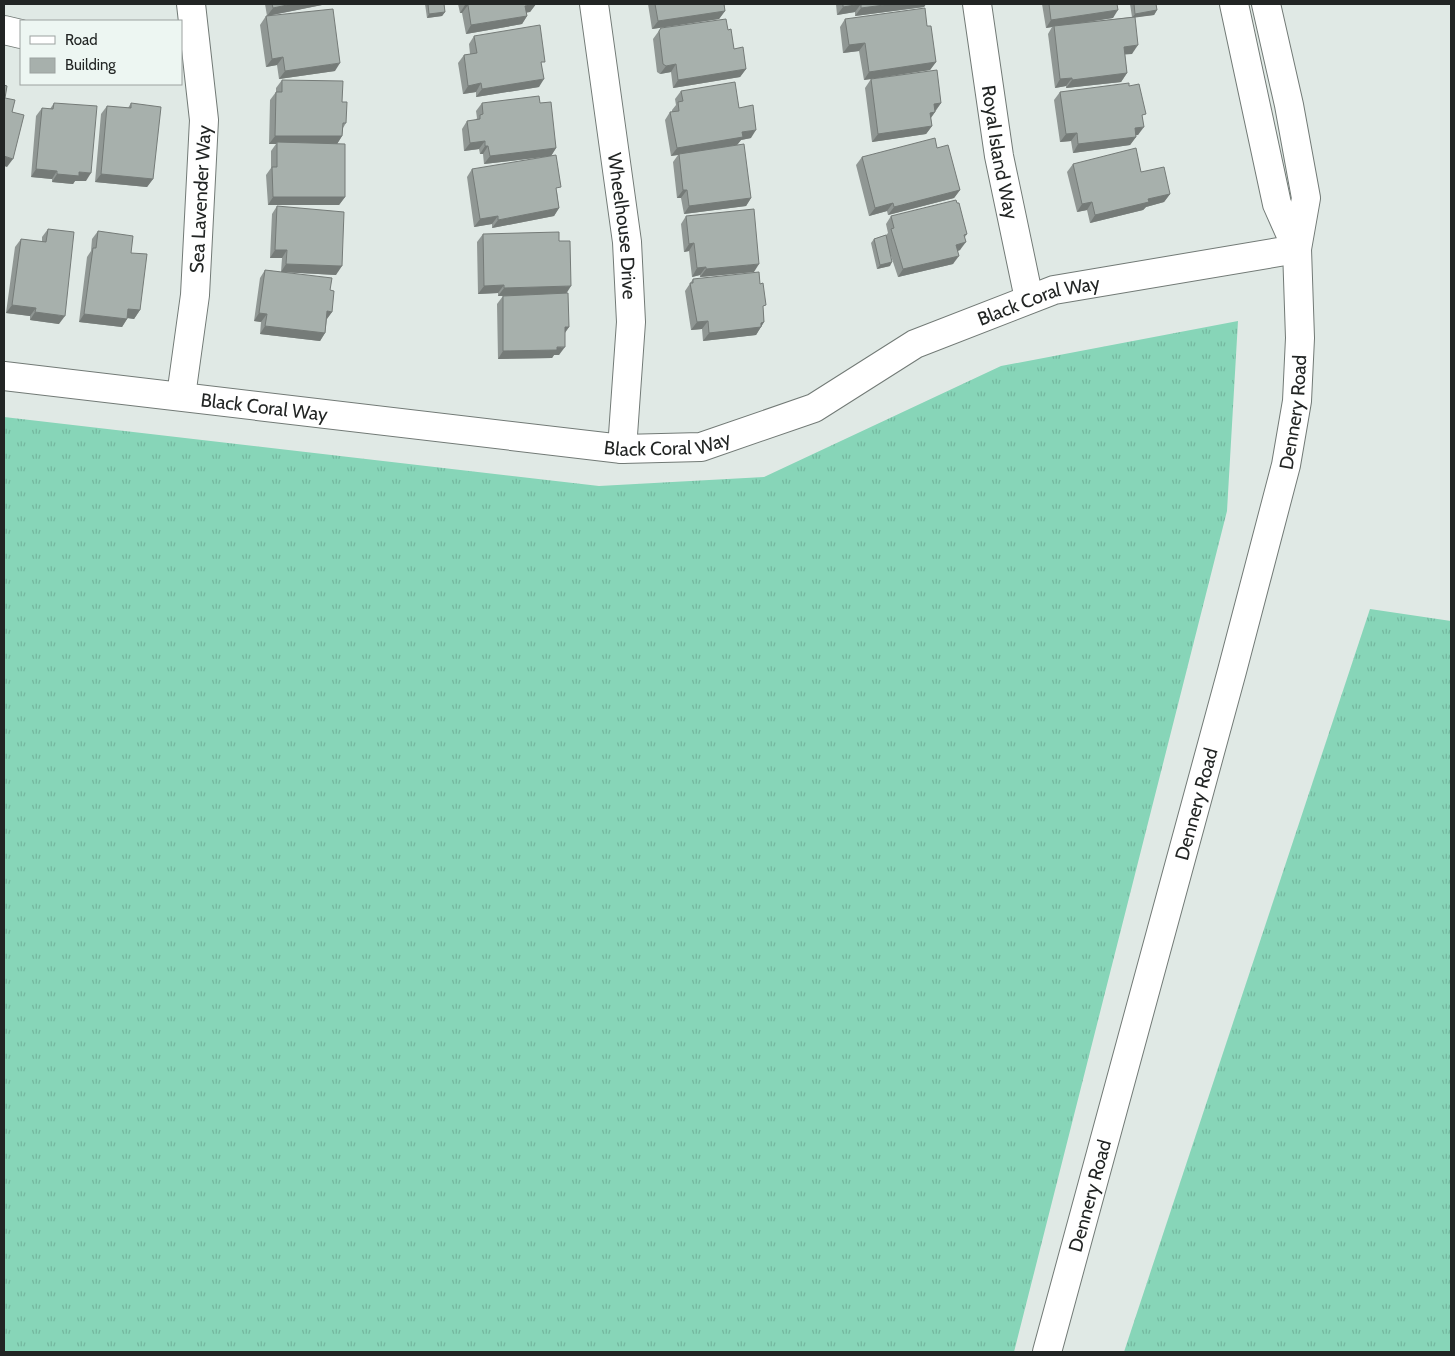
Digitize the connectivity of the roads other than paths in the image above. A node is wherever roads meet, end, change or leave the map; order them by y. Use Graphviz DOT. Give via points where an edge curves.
graph roads {
  1 [pos="191,4"];
  2 [pos="594,4"];
  3 [pos="977,4"];
  4 [pos="1234,4"];
  5 [pos="1266,4"];
  6 [pos="4,30"];
  7 [pos="20,34"];
  8 [pos="189,49"];
  9 [pos="1297,248"];
  10 [pos="1029,300"];
  11 [pos="4,376"];
  12 [pos="181,396"];
  13 [pos="622,449"];
  14 [pos="1047,1352"];
  1 -- 8 [label="street, Sea Lavender Way"];
  2 -- 13 [label="street, Wheelhouse Drive" via="628,268 631,322"];
  3 -- 10 [label="street, Royal Island Way" via="999,156"];
  4 -- 9 [label="street, Dennery Road" via="1277,204"];
  5 -- 9 [label="street, Dennery Road" via="1306,198"];
  6 -- 7 [label="street"];
  8 -- 12 [label="street, Sea Lavender Way" via="204,120 195,295"];
  9 -- 10 [label="street, Black Coral Way" via="1054,290"];
  9 -- 14 [label="street, Dennery Road" via="1300,338 1297,392 1286,464"];
  10 -- 13 [label="street, Black Coral Way" via="916,344 814,408 700,447"];
  11 -- 12 [label="street, Black Coral Way"];
  12 -- 13 [label="street, Black Coral Way"];
}
